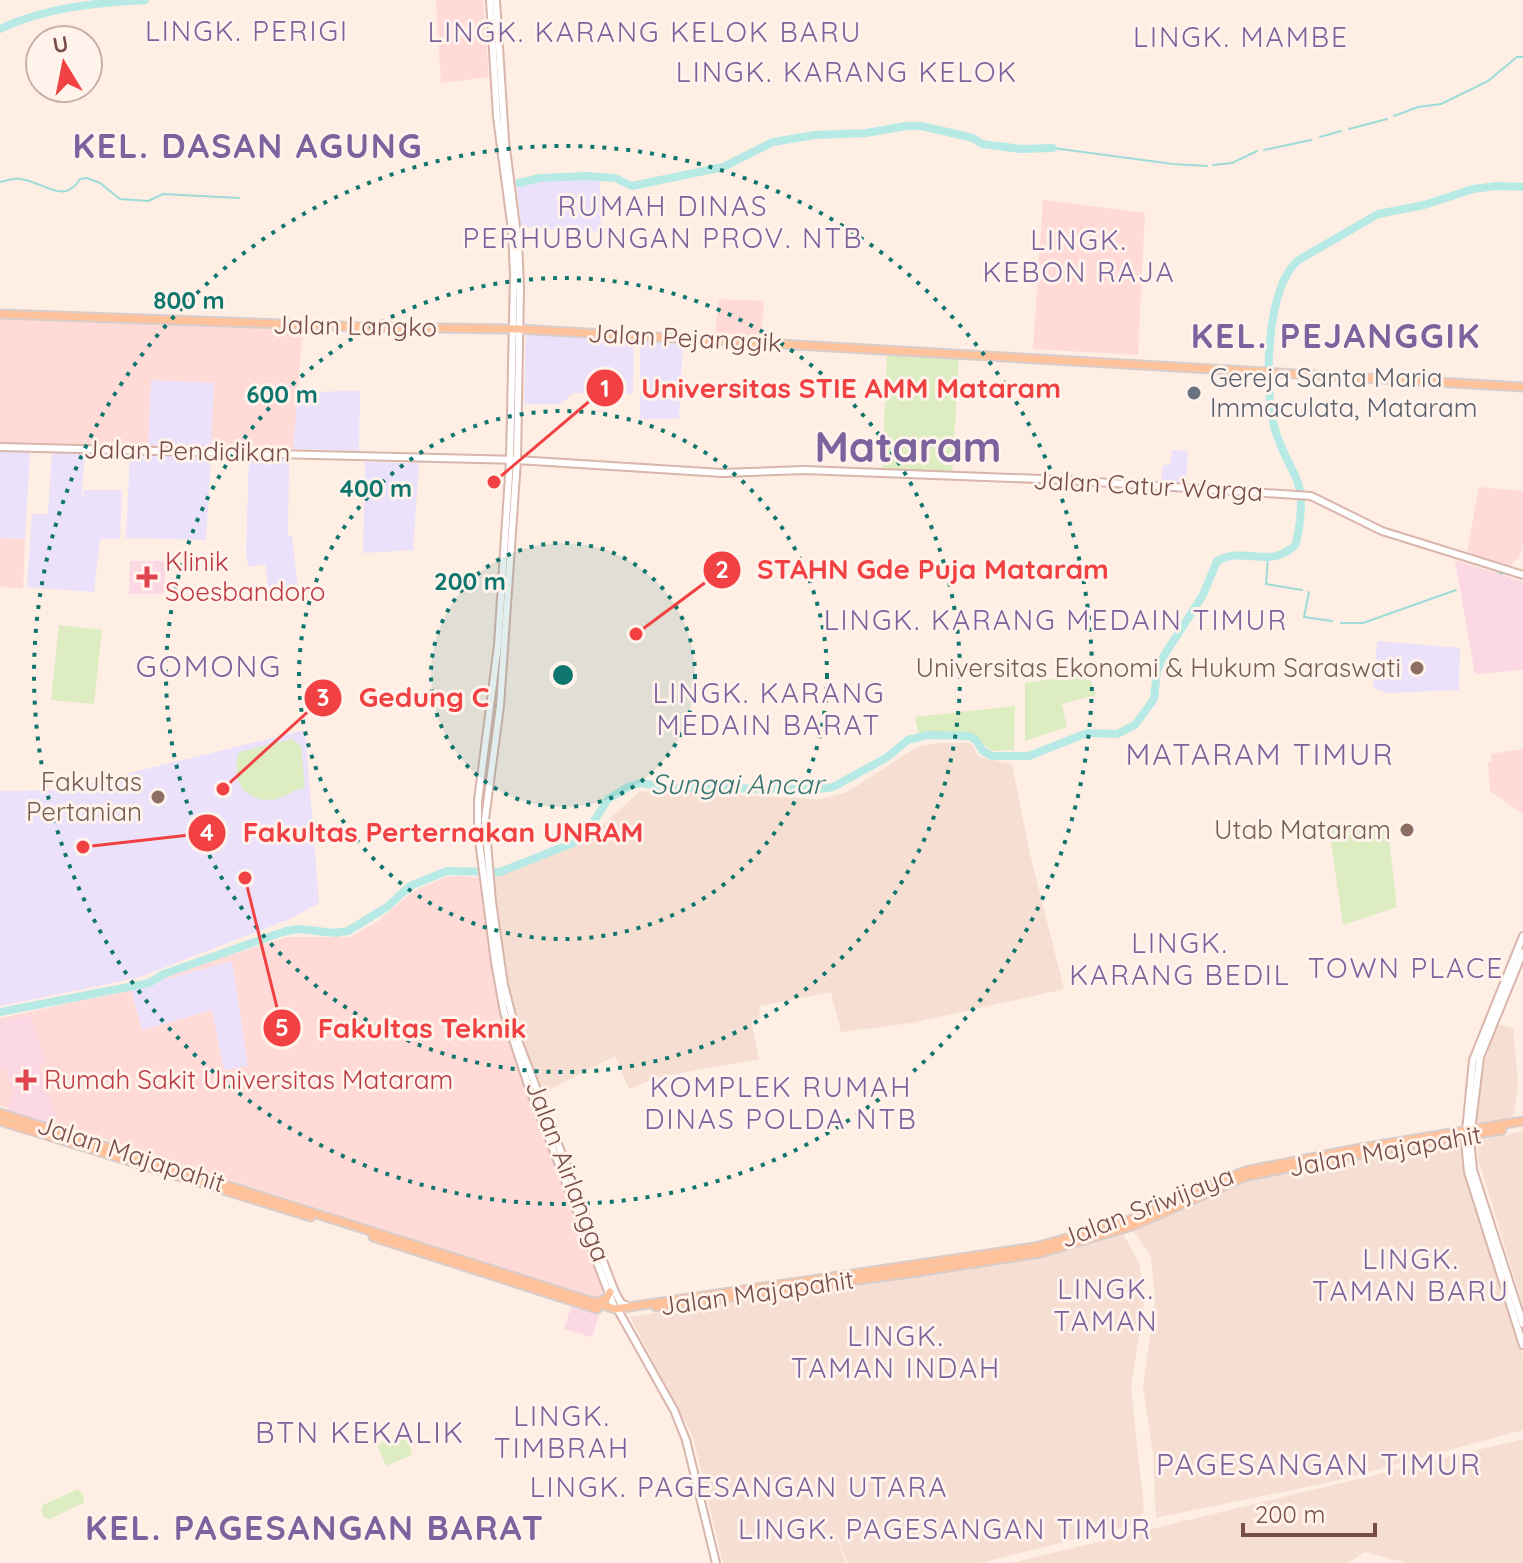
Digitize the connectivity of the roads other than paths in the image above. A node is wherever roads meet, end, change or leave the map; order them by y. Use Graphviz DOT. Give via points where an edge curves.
graph roads {
  1 [pos="493,0"];
  2 [pos="0,314"];
  3 [pos="515,329"];
  4 [pos="1523,387"];
  5 [pos="0,447"];
  6 [pos="514,460"];
  7 [pos="1523,575"];
  8 [pos="1523,936"];
  9 [pos="1523,952"];
  10 [pos="1506,985"];
  11 [pos="4,1118"];
  12 [pos="1523,1124"];
  13 [pos="1468,1133"];
  14 [pos="428,1252"];
  15 [pos="613,1293"];
  16 [pos="592,1303"];
  17 [pos="620,1309"];
  18 [pos="1520,1323"];
  19 [pos="1523,1345"];
  20 [pos="716,1563"];
  1 -- 3 [label="main road, Jalan Airlangga" via="520,277"];
  2 -- 3 [label="main road, Jalan Langko"];
  3 -- 4 [label="main road, Jalan Pejanggik"];
  3 -- 6 [label="main road, Jalan Airlangga"];
  5 -- 6 [label="main road, Jalan Pendidikan"];
  6 -- 7 [label="main road, Jalan Catur Warga" via="722,473 804,470 1065,480 1311,496 1382,531"];
  6 -- 15 [label="main road, Jalan Airlangga" via="500,706 485,819 487,881 509,1009 531,1084"];
  8 -- 10 [label="main road"];
  9 -- 10 [label="main road"];
  10 -- 13 [label="main road" via="1477,1056"];
  11 -- 14 [label="main road, Jalan Majapahit"];
  12 -- 13 [label="main road, Jalan Sriwijaya"];
  13 -- 17 [label="main road, Jalan Sriwijaya" via="1245,1171 1149,1213 1049,1244"];
  13 -- 18 [label="main road" via="1488,1228"];
  14 -- 16 [label="main road, Jalan Majapahit"];
  14 -- 17 [label="main road, Jalan Majapahit" via="604,1312"];
  15 -- 16 [label="main road"];
  15 -- 17 [label="main road"];
  15 -- 17 [label="main road, Jalan Airlangga"];
  16 -- 17 [label="main road, Jalan Majapahit"];
  17 -- 20 [label="main road" via="686,1440"];
  18 -- 19 [label="main road"];
}
